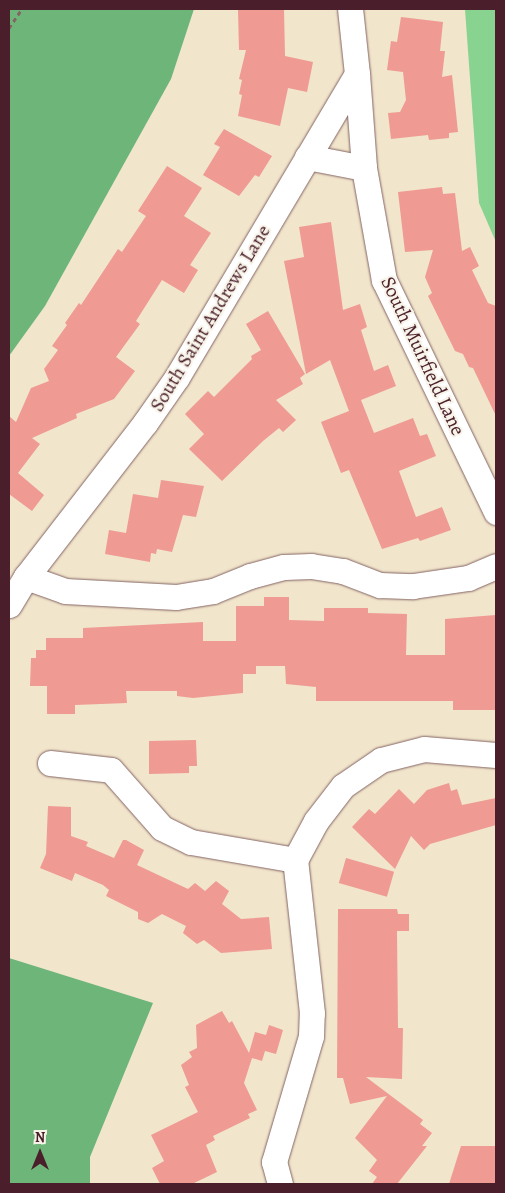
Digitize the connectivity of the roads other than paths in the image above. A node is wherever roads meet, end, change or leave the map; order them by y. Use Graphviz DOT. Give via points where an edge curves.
graph roads {
  1 [pos="350,9"];
  2 [pos="357,74"];
  3 [pos="307,157"];
  4 [pos="364,168"];
  5 [pos="496,512"];
  6 [pos="496,566"];
  7 [pos="26,577"];
  8 [pos="9,605"];
  9 [pos="496,755"];
  10 [pos="50,762"];
  11 [pos="296,860"];
  12 [pos="280,1184"];
  1 -- 2 [label="street"];
  2 -- 3 [label="street, South Saint Andrews Lane"];
  2 -- 4 [label="street, South Muirfield Lane"];
  3 -- 4 [label="street"];
  3 -- 7 [label="street, South Saint Andrews Lane" via="161,400"];
  4 -- 5 [label="street, South Muirfield Lane" via="384,280"];
  6 -- 7 [label="street" via="468,578 413,586 380,585 343,571 311,566 284,567 213,591 176,597 65,591"];
  7 -- 8 [label="street, South Saint Andrews Lane"];
  9 -- 11 [label="street" via="424,749 380,760 343,786 316,821"];
  10 -- 11 [label="street" via="111,770 162,828 191,842"];
  11 -- 12 [label="street" via="312,1013 311,1036 274,1162"];
}
